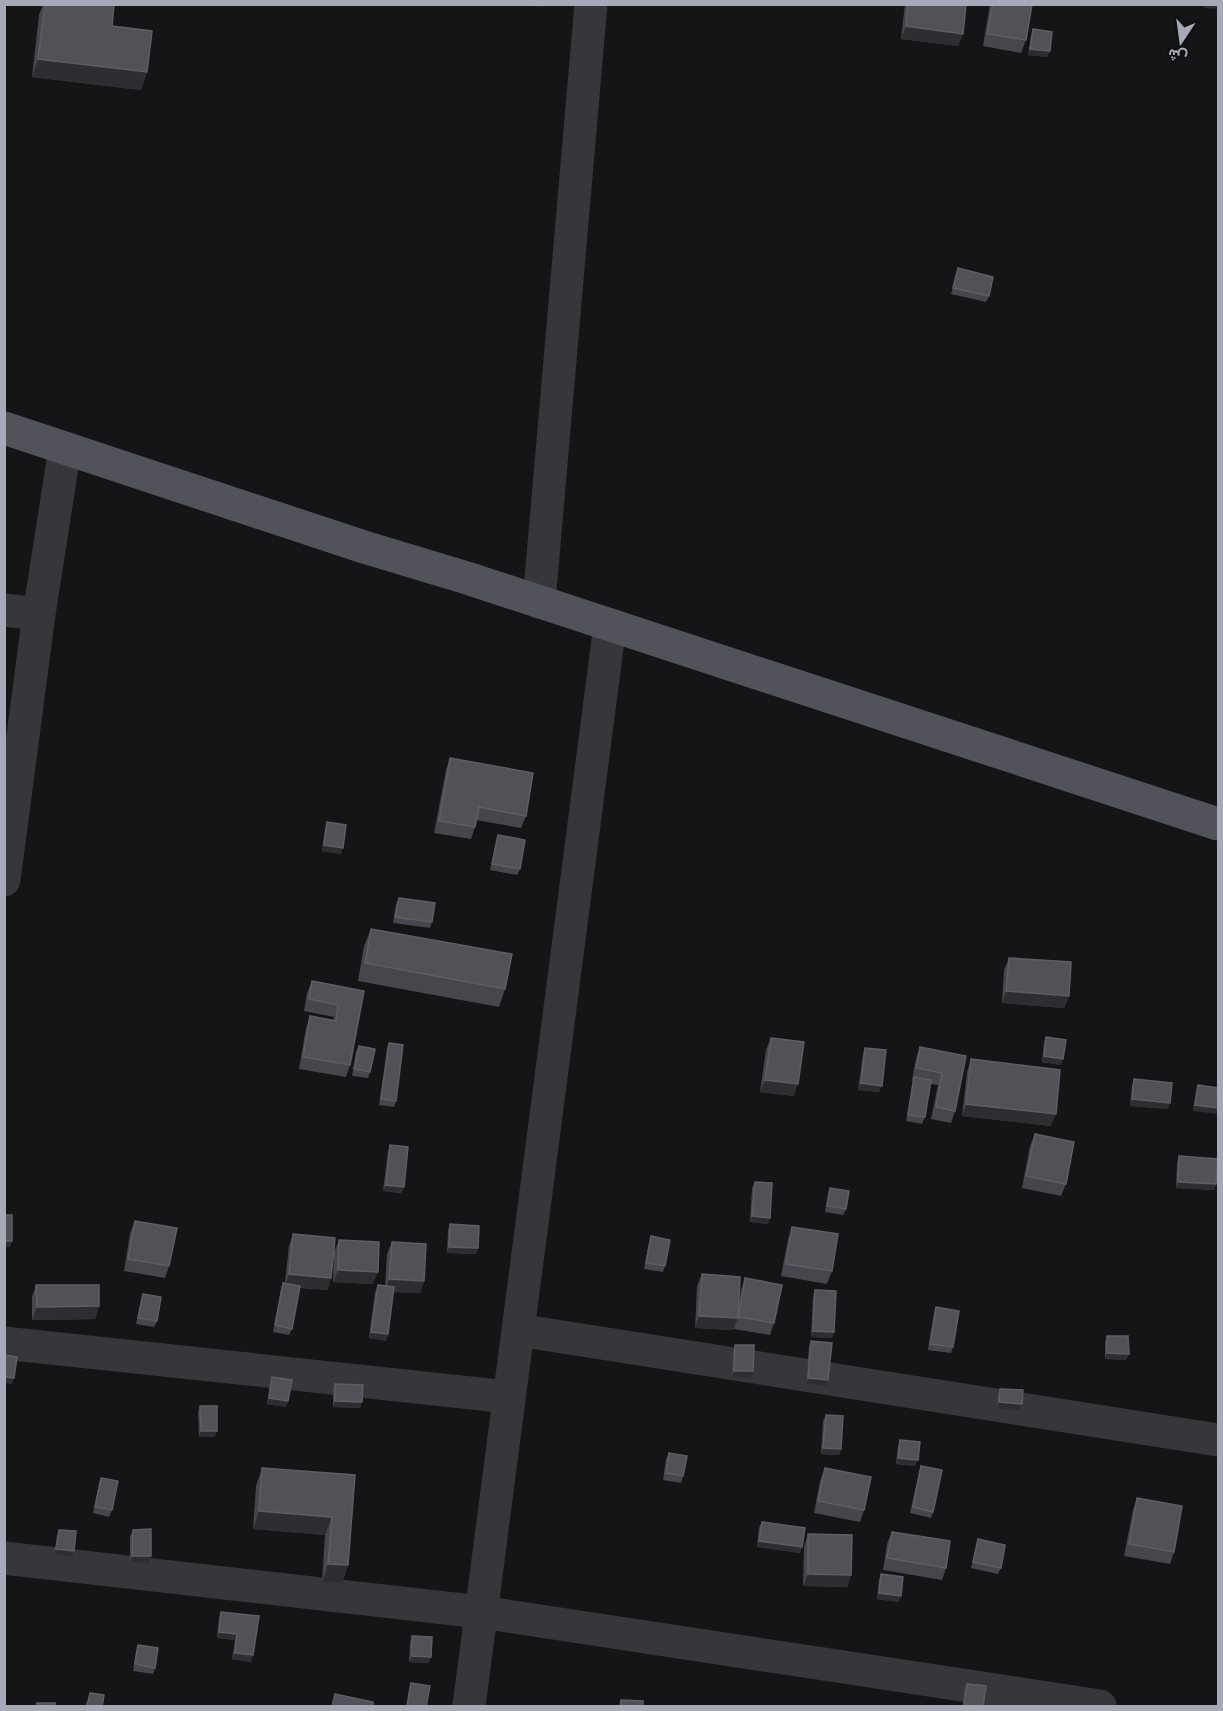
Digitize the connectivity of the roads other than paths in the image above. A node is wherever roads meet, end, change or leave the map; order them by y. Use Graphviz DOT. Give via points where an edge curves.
graph roads {
  1 [pos="591,4"];
  2 [pos="4,428"];
  3 [pos="65,448"];
  4 [pos="539,602"];
  5 [pos="4,610"];
  6 [pos="39,614"];
  7 [pos="610,625"];
  8 [pos="1218,824"];
  9 [pos="6,860"];
  10 [pos="518,1330"];
  11 [pos="4,1343"];
  12 [pos="510,1397"];
  13 [pos="1218,1440"];
  14 [pos="4,1558"];
  15 [pos="481,1612"];
  16 [pos="469,1707"];
  17 [pos="1100,1707"];
  1 -- 4 [label="street"];
  2 -- 3 [label="main road"];
  3 -- 4 [label="main road"];
  3 -- 6 [label="street"];
  4 -- 7 [label="main road"];
  5 -- 6 [label="street"];
  6 -- 9 [label="street"];
  7 -- 8 [label="main road"];
  7 -- 10 [label="street"];
  10 -- 12 [label="street"];
  10 -- 13 [label="street"];
  11 -- 12 [label="street"];
  12 -- 15 [label="street"];
  14 -- 15 [label="street"];
  15 -- 16 [label="street"];
  15 -- 17 [label="street"];
}
